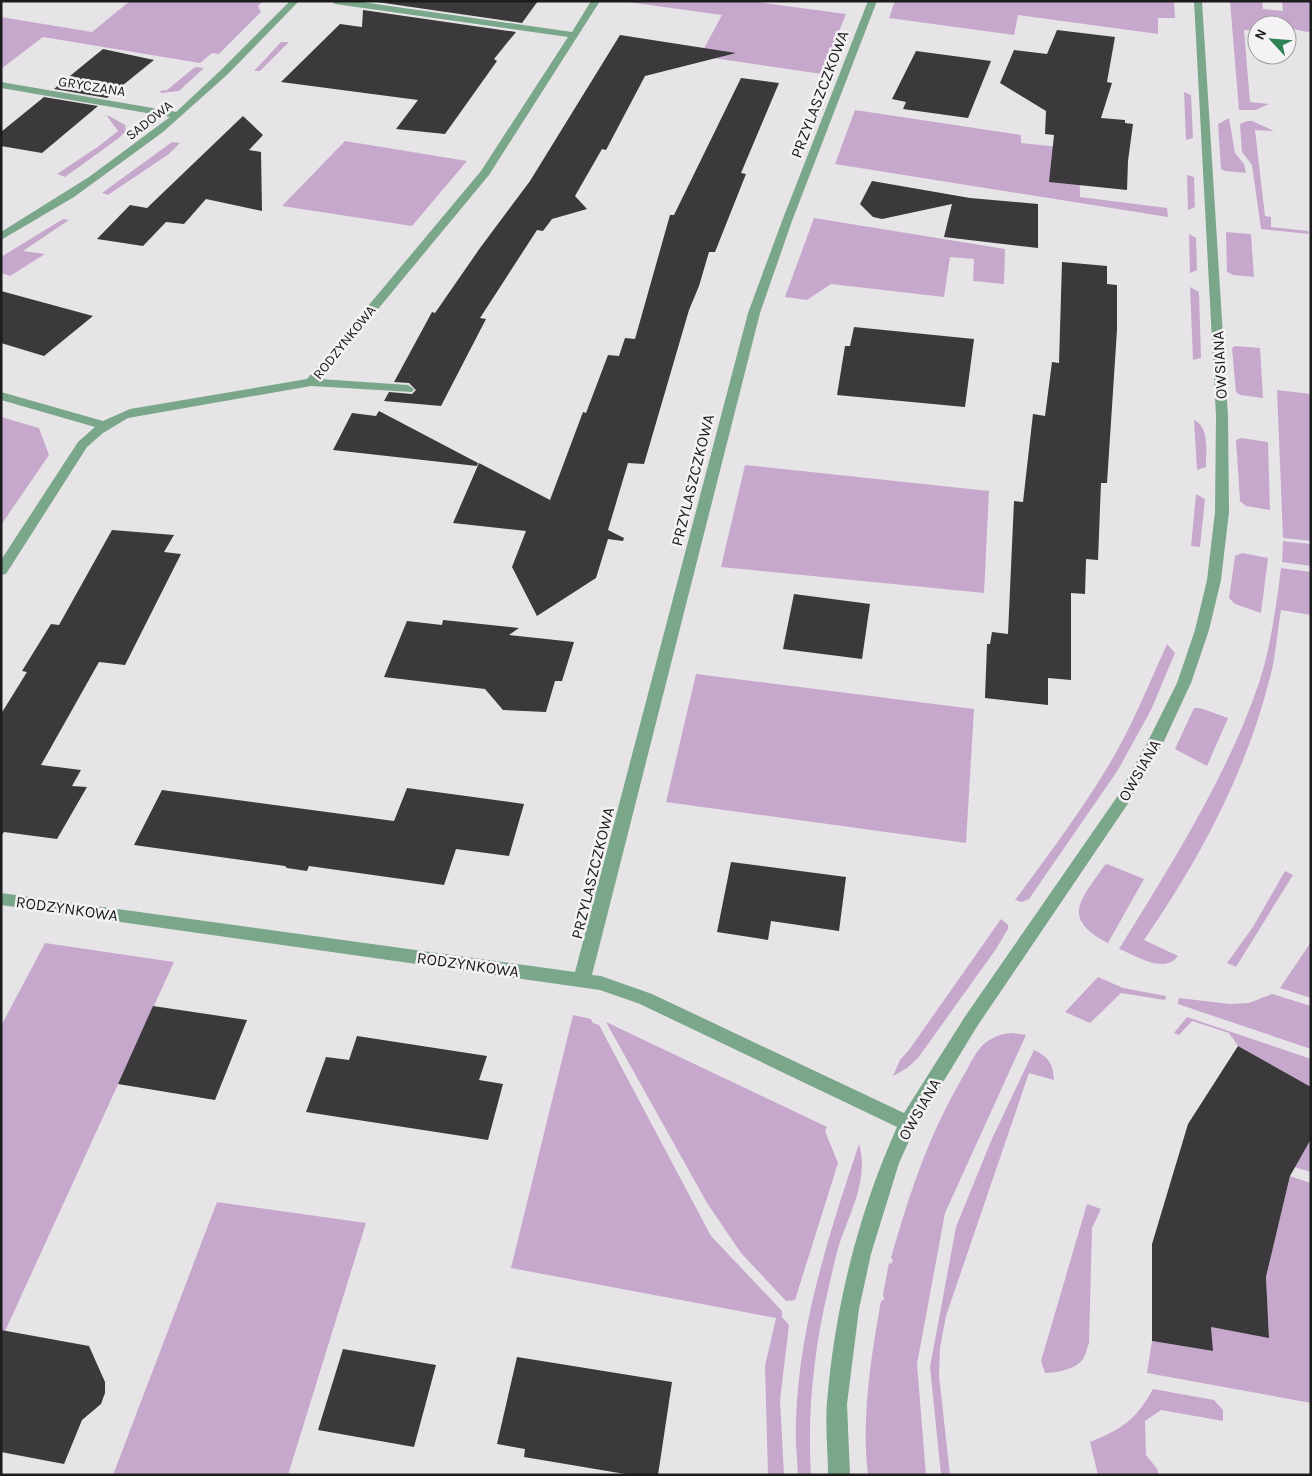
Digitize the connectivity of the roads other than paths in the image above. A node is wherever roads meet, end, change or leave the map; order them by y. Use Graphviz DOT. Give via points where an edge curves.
graph roads {
  1 [pos="295,1"];
  2 [pos="335,1"];
  3 [pos="596,1"];
  4 [pos="873,1"];
  5 [pos="1198,1"];
  6 [pos="574,35"];
  7 [pos="1,85"];
  8 [pos="178,115"];
  9 [pos="1,238"];
  10 [pos="311,382"];
  11 [pos="408,389"];
  12 [pos="1,396"];
  13 [pos="105,426"];
  14 [pos="1,572"];
  15 [pos="1,899"];
  16 [pos="582,979"];
  17 [pos="908,1123"];
  18 [pos="839,1475"];
  1 -- 8 [label="street, SADOWA" via="228,70"];
  2 -- 6 [label="street"];
  3 -- 6 [label="street, RODZYNKOWA"];
  4 -- 16 [label="street, PRZYLASZCZKOWA" via="754,313"];
  5 -- 17 [label="street, OWSIANA" via="1222,416 1222,512 1214,580 1202,630 1184,683 1122,801 972,1020"];
  6 -- 10 [label="street, RODZYNKOWA" via="485,173"];
  7 -- 8 [label="street, GRYCZANA"];
  8 -- 9 [label="street, SADOWA" via="94,178"];
  10 -- 11 [label="street"];
  10 -- 13 [label="street, RODZYNKOWA" via="130,413"];
  12 -- 13 [label="street"];
  13 -- 14 [label="street, RODZYNKOWA" via="82,445"];
  15 -- 16 [label="street, RODZYNKOWA"];
  16 -- 17 [label="street, RODZYNKOWA" via="646,999"];
  17 -- 18 [label="street, OWSIANA" via="876,1201 849,1309 837,1404"];
}
